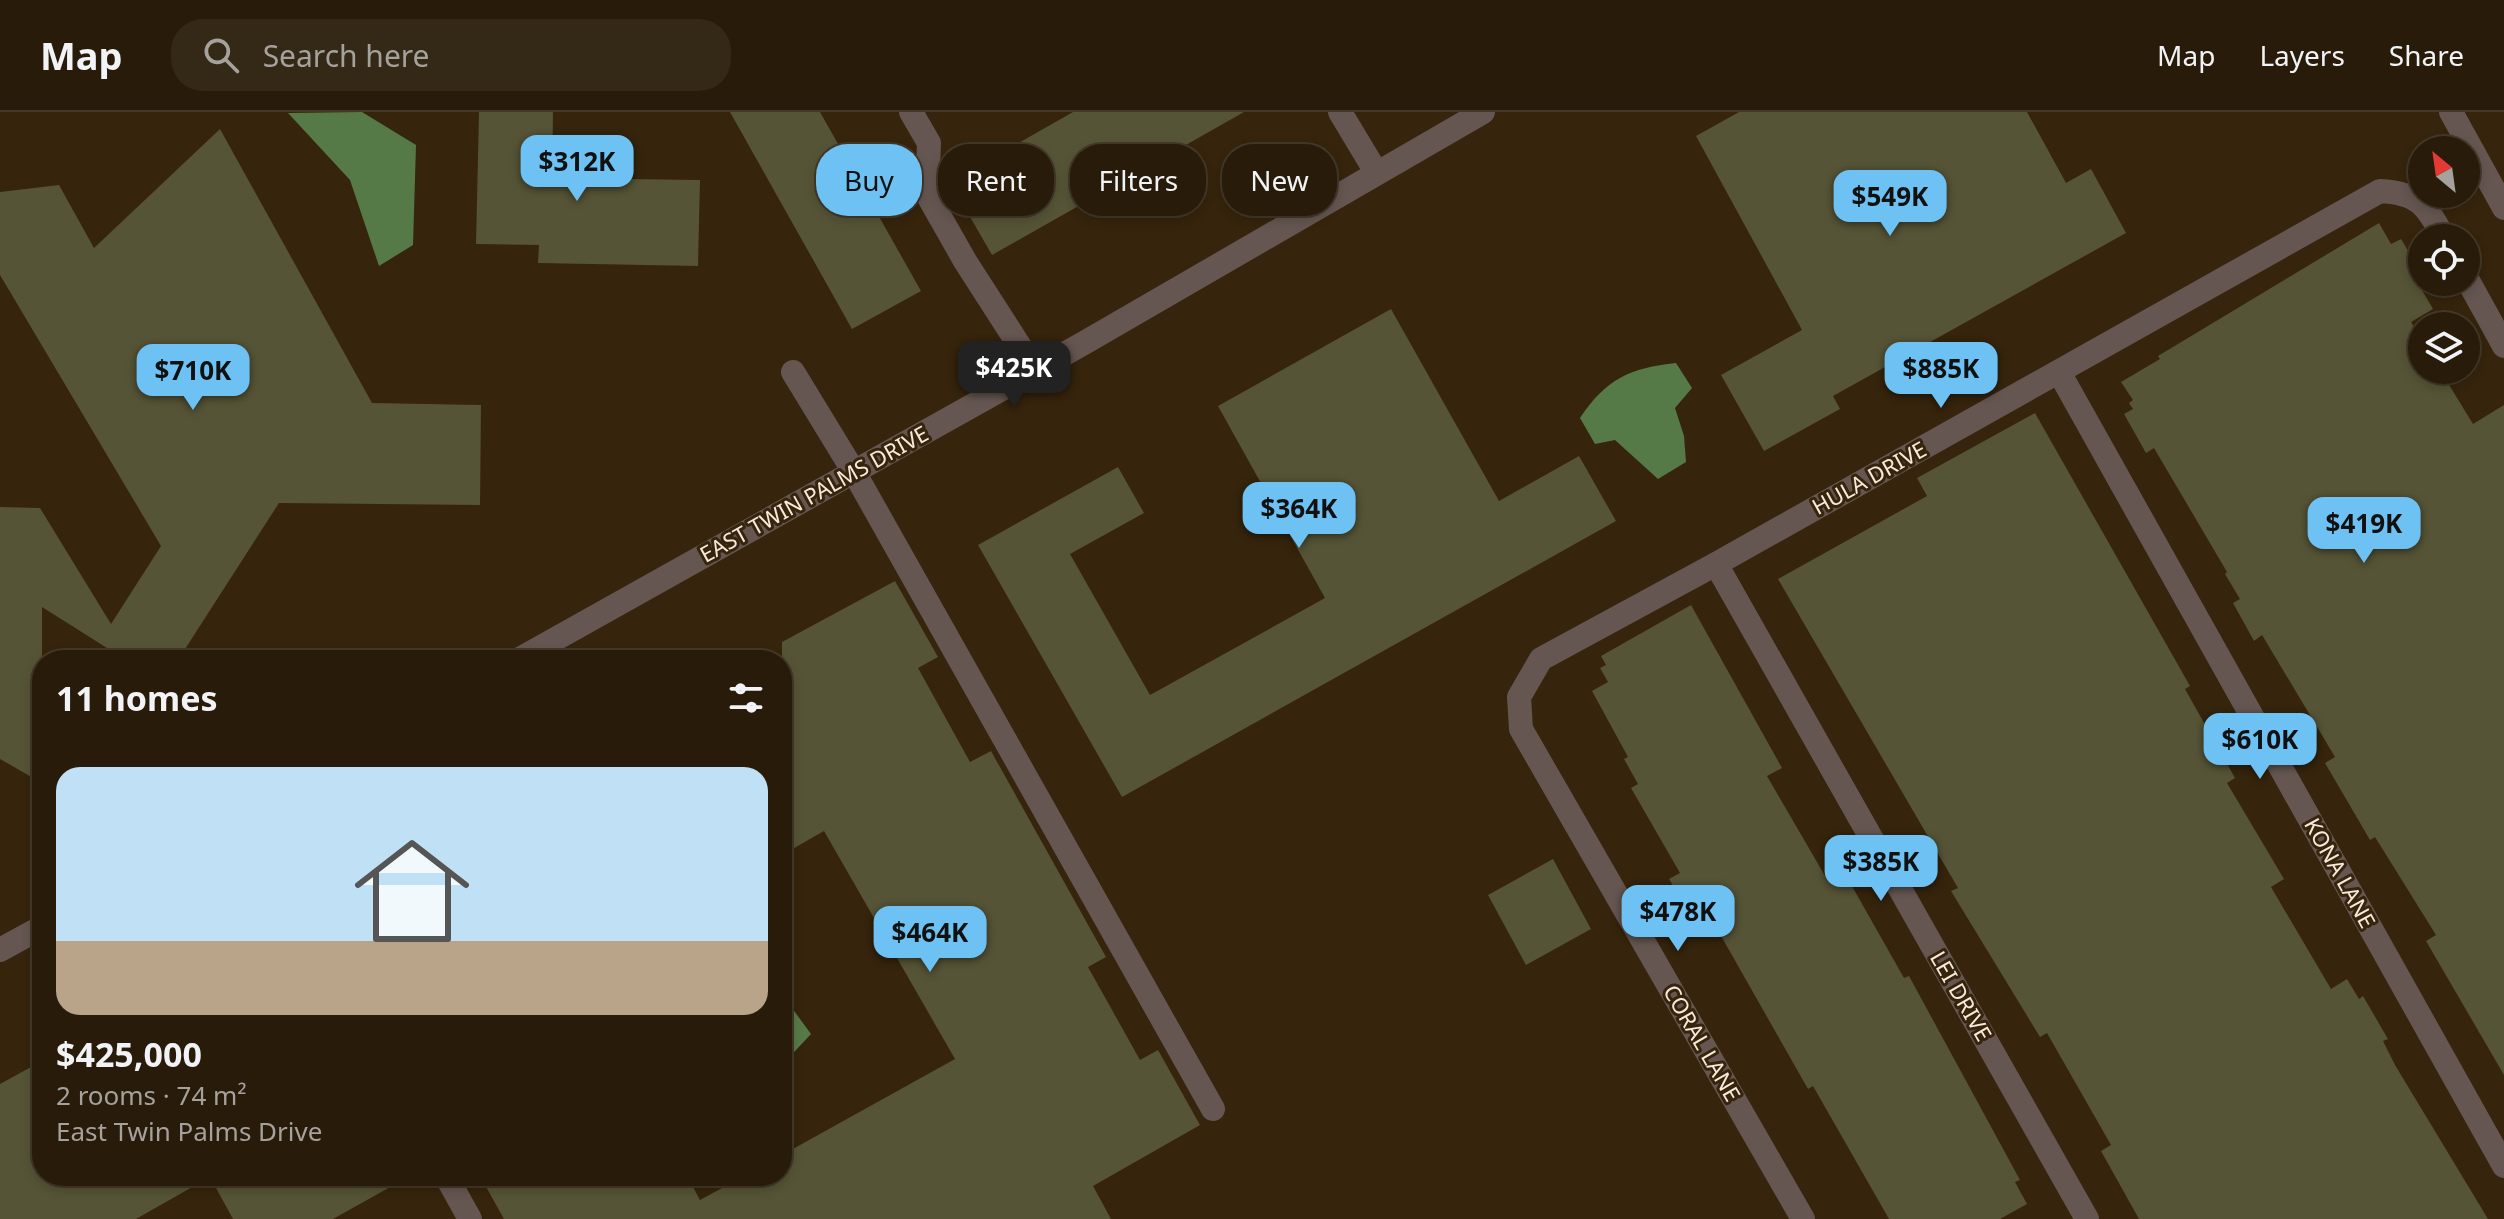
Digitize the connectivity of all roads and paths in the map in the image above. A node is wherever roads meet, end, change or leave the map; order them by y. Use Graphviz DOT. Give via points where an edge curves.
graph roads {
  1 [pos="911,112"];
  2 [pos="1340,112"];
  3 [pos="1483,112"];
  4 [pos="2451,112"];
  5 [pos="1376,172"];
  6 [pos="2504,208"];
  7 [pos="2436,224"];
  8 [pos="2476,296"];
  9 [pos="2504,346"];
  10 [pos="1035,370"];
  11 [pos="793,372"];
  12 [pos="2059,372"];
  13 [pos="854,472"];
  14 [pos="1716,564"];
  15 [pos="536,650"];
  16 [pos="1519,697"];
  17 [pos="32,932"];
  18 [pos="0,950"];
  19 [pos="1213,1109"];
  20 [pos="2504,1166"];
  21 [pos="452,1186"];
  22 [pos="470,1219"];
  23 [pos="1803,1219"];
  24 [pos="2087,1219"];
  1 -- 10 [label="street" via="929,143 927,194"];
  2 -- 5 [label="street"];
  3 -- 5 [label="street, EAST TWIN PALMS DRIVE"];
  4 -- 6 [label="street"];
  5 -- 10 [label="street, EAST TWIN PALMS DRIVE"];
  7 -- 12 [label="street, HULA DRIVE" via="2427,207 2404,192 2380,191"];
  8 -- 9 [label="street"];
  10 -- 13 [label="street, EAST TWIN PALMS DRIVE"];
  11 -- 13 [label="street"];
  12 -- 14 [label="street, HULA DRIVE"];
  12 -- 20 [label="street, KONA LANE"];
  13 -- 15 [label="street, EAST TWIN PALMS DRIVE"];
  13 -- 19 [label="street"];
  14 -- 16 [label="street, HULA DRIVE" via="1541,659"];
  14 -- 24 [label="street, LEI DRIVE"];
  16 -- 23 [label="street, CORAL LANE" via="1521,729"];
  17 -- 18 [label="street"];
  21 -- 22 [label="street"];
}
